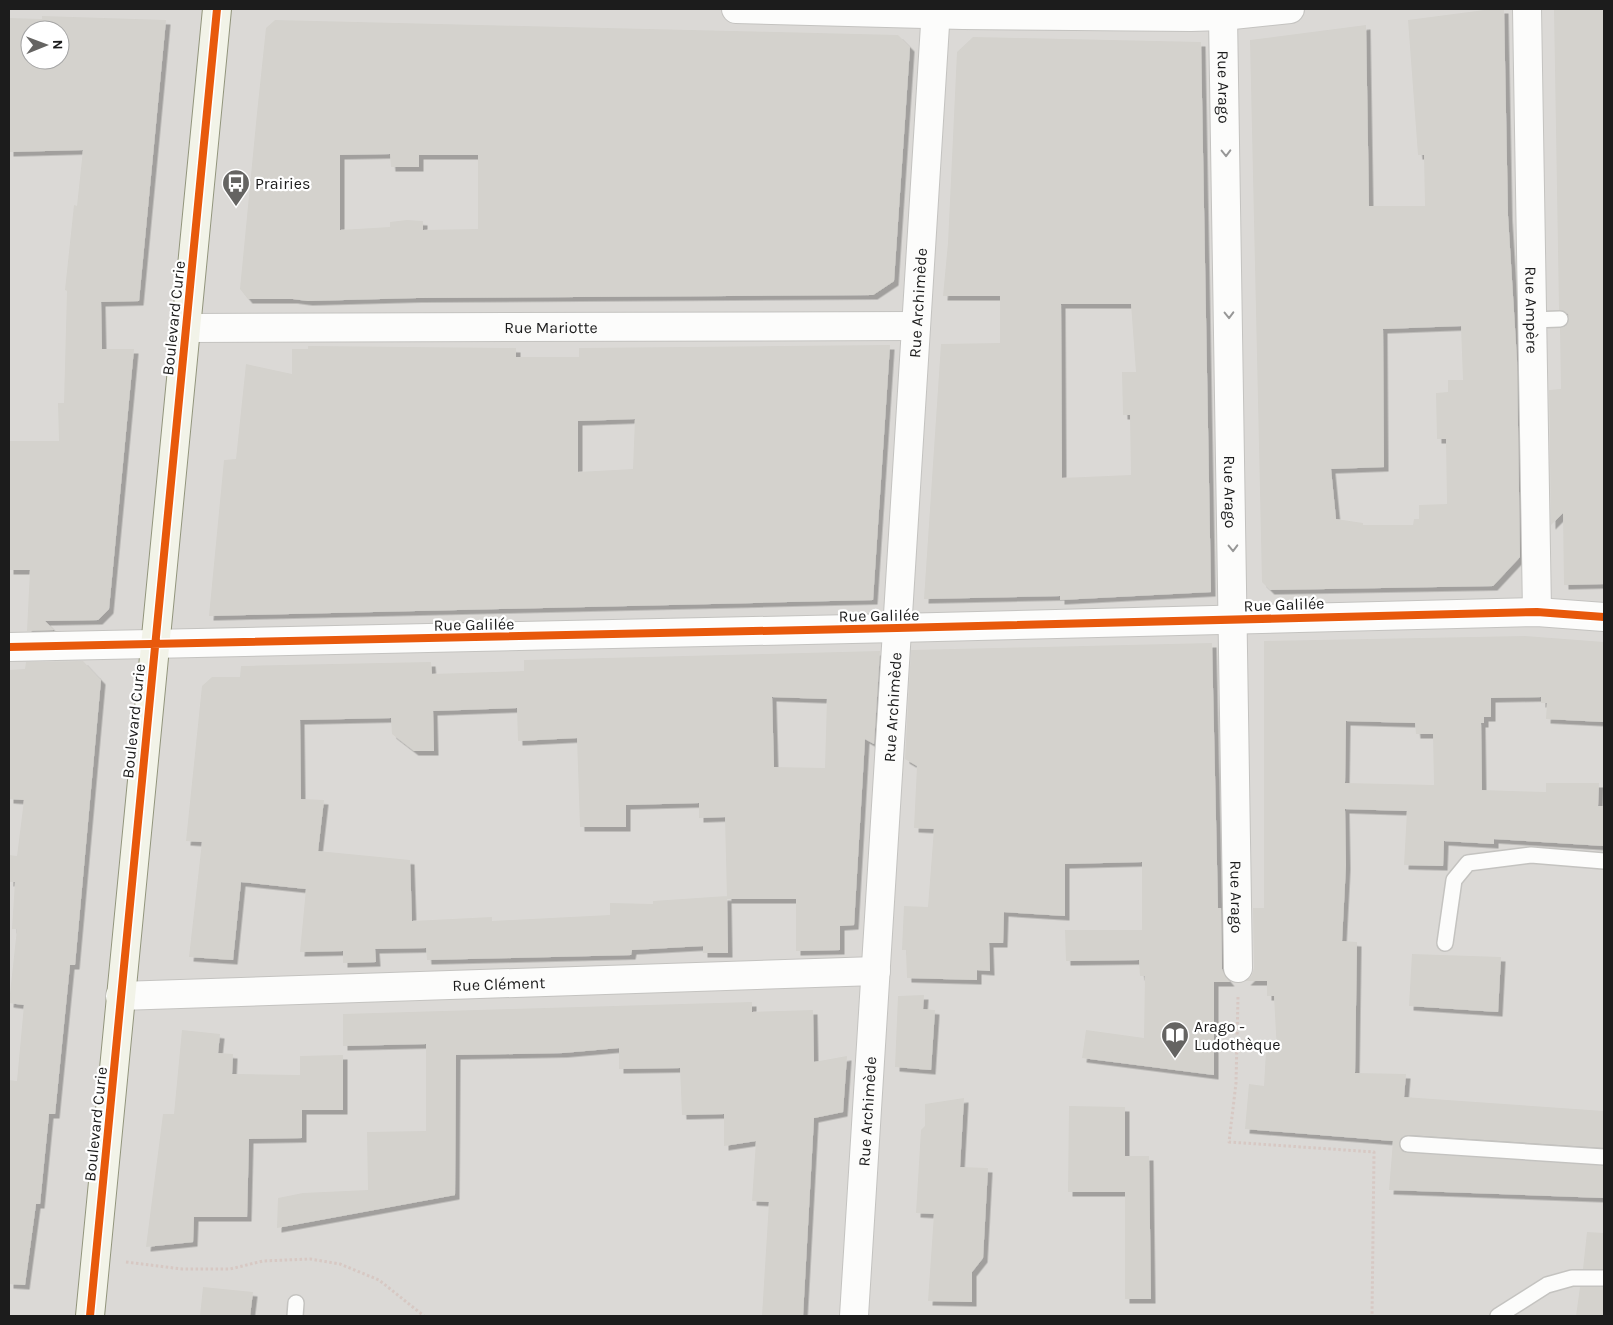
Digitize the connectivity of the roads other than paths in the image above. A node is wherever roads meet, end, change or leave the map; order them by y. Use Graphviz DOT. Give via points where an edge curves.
graph roads {
  1 [pos="217,9"];
  2 [pos="736,9"];
  3 [pos="1290,9"];
  4 [pos="1527,9"];
  5 [pos="935,12"];
  6 [pos="1223,16"];
  7 [pos="1560,319"];
  8 [pos="1532,320"];
  9 [pos="916,326"];
  10 [pos="186,328"];
  11 [pos="1537,612"];
  12 [pos="1604,617"];
  13 [pos="1234,620"];
  14 [pos="897,628"];
  15 [pos="155,645"];
  16 [pos="9,647"];
  17 [pos="1604,861"];
  18 [pos="1445,943"];
  19 [pos="1238,968"];
  20 [pos="876,970"];
  21 [pos="120,996"];
  22 [pos="1408,1144"];
  23 [pos="1604,1157"];
  24 [pos="1604,1278"];
  25 [pos="90,1316"];
  26 [pos="854,1316"];
  27 [pos="1498,1316"];
  1 -- 10 [label="street, Boulevard Curie"];
  2 -- 5 [label="street"];
  3 -- 6 [label="street"];
  4 -- 8 [label="street, Rue Ampère"];
  5 -- 6 [label="street"];
  5 -- 9 [label="street, Rue Archimède"];
  6 -- 13 [label="street, Rue Arago, one-way"];
  7 -- 8 [label="lane"];
  8 -- 11 [label="street, Rue Ampère"];
  9 -- 10 [label="street, Rue Mariotte"];
  9 -- 14 [label="street, Rue Archimède"];
  10 -- 15 [label="street, Boulevard Curie"];
  11 -- 12 [label="street, Rue Galilée"];
  11 -- 13 [label="street, Rue Galilée"];
  13 -- 14 [label="street, Rue Galilée"];
  13 -- 19 [label="street, Rue Arago"];
  14 -- 15 [label="street, Rue Galilée"];
  14 -- 20 [label="street, Rue Archimède"];
  15 -- 16 [label="street, Rue Galilée"];
  15 -- 21 [label="street, Boulevard Curie"];
  17 -- 18 [label="lane" via="1530,855 1468,863 1454,880"];
  20 -- 21 [label="street, Rue Clément"];
  20 -- 26 [label="street, Rue Archimède"];
  21 -- 25 [label="street, Boulevard Curie"];
  22 -- 23 [label="lane"];
  24 -- 27 [label="lane" via="1572,1278 1547,1285"];
}
